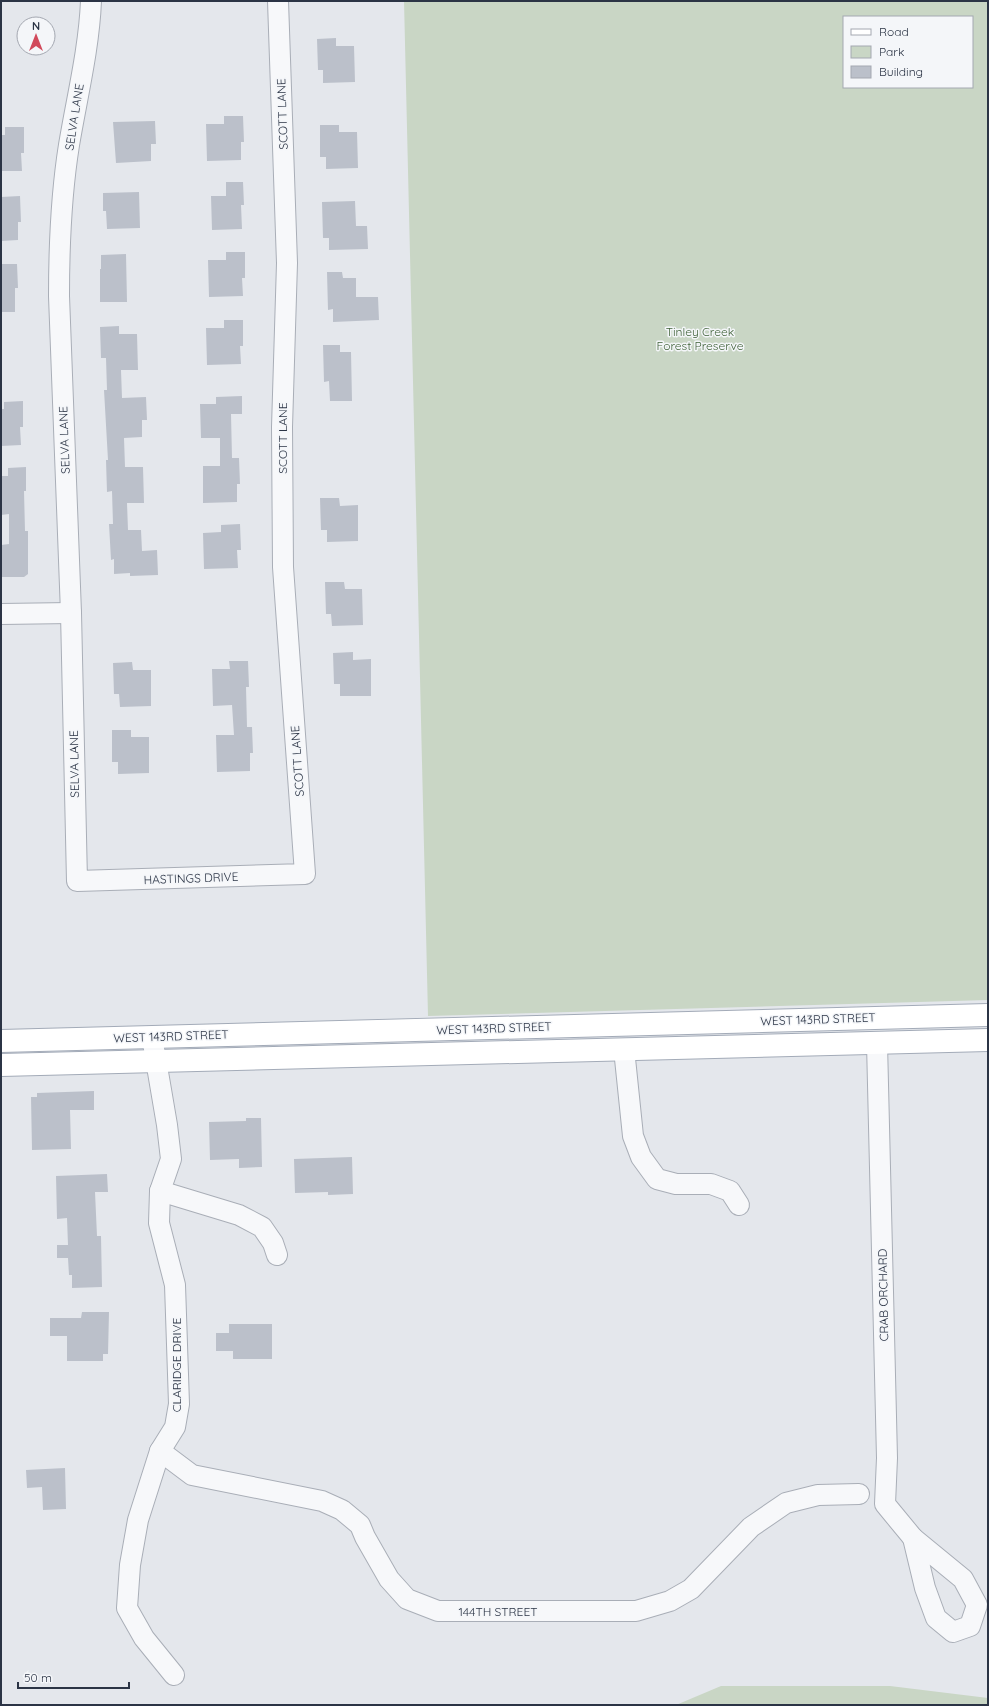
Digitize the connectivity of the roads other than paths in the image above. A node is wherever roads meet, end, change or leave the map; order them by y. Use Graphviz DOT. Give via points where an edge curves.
graph roads {
  1 [pos="91,1"];
  2 [pos="278,1"];
  3 [pos="71,613"];
  4 [pos="1,614"];
  5 [pos="304,874"];
  6 [pos="77,881"];
  7 [pos="988,1014"];
  8 [pos="152,1037"];
  9 [pos="988,1040"];
  10 [pos="1,1041"];
  11 [pos="877,1042"];
  12 [pos="624,1049"];
  13 [pos="155,1061"];
  14 [pos="1,1065"];
  15 [pos="160,1191"];
  16 [pos="739,1205"];
  17 [pos="277,1255"];
  18 [pos="160,1451"];
  19 [pos="859,1494"];
  20 [pos="913,1538"];
  21 [pos="174,1675"];
  1 -- 3 [label="street, SELVA LANE" via="90,30 63,189 59,254"];
  2 -- 5 [label="street, SCOTT LANE" via="287,249 282,427 283,567"];
  3 -- 4 [label="street"];
  3 -- 6 [label="street, SELVA LANE"];
  5 -- 6 [label="street, HASTINGS DRIVE"];
  7 -- 8 [label="main road, WEST 143RD STREET"];
  8 -- 10 [label="main road, WEST 143RD STREET"];
  8 -- 13 [label="street, CLARIDGE DRIVE"];
  9 -- 11 [label="main road, WEST 143RD STREET"];
  11 -- 12 [label="main road, WEST 143RD STREET"];
  11 -- 20 [label="street, CRAB ORCHARD" via="887,1458 885,1504"];
  12 -- 13 [label="main road, WEST 143RD STREET"];
  12 -- 16 [label="street" via="633,1136 641,1157 657,1178 676,1184 711,1184 730,1191"];
  13 -- 14 [label="main road, WEST 143RD STREET"];
  13 -- 15 [label="street, CLARIDGE DRIVE" via="171,1160"];
  15 -- 17 [label="street" via="239,1215 262,1227 273,1243"];
  15 -- 18 [label="street, CLARIDGE DRIVE" via="159,1223 174,1285 179,1404 175,1427"];
  18 -- 19 [label="street, 144TH STREET" via="192,1475 322,1501 342,1510 360,1525 388,1578 408,1599 438,1611 636,1611 670,1601 691,1589 751,1527 786,1503 818,1495"];
  18 -- 21 [label="street, CLARIDGE DRIVE" via="138,1520 130,1565 127,1608 144,1638"];
}
